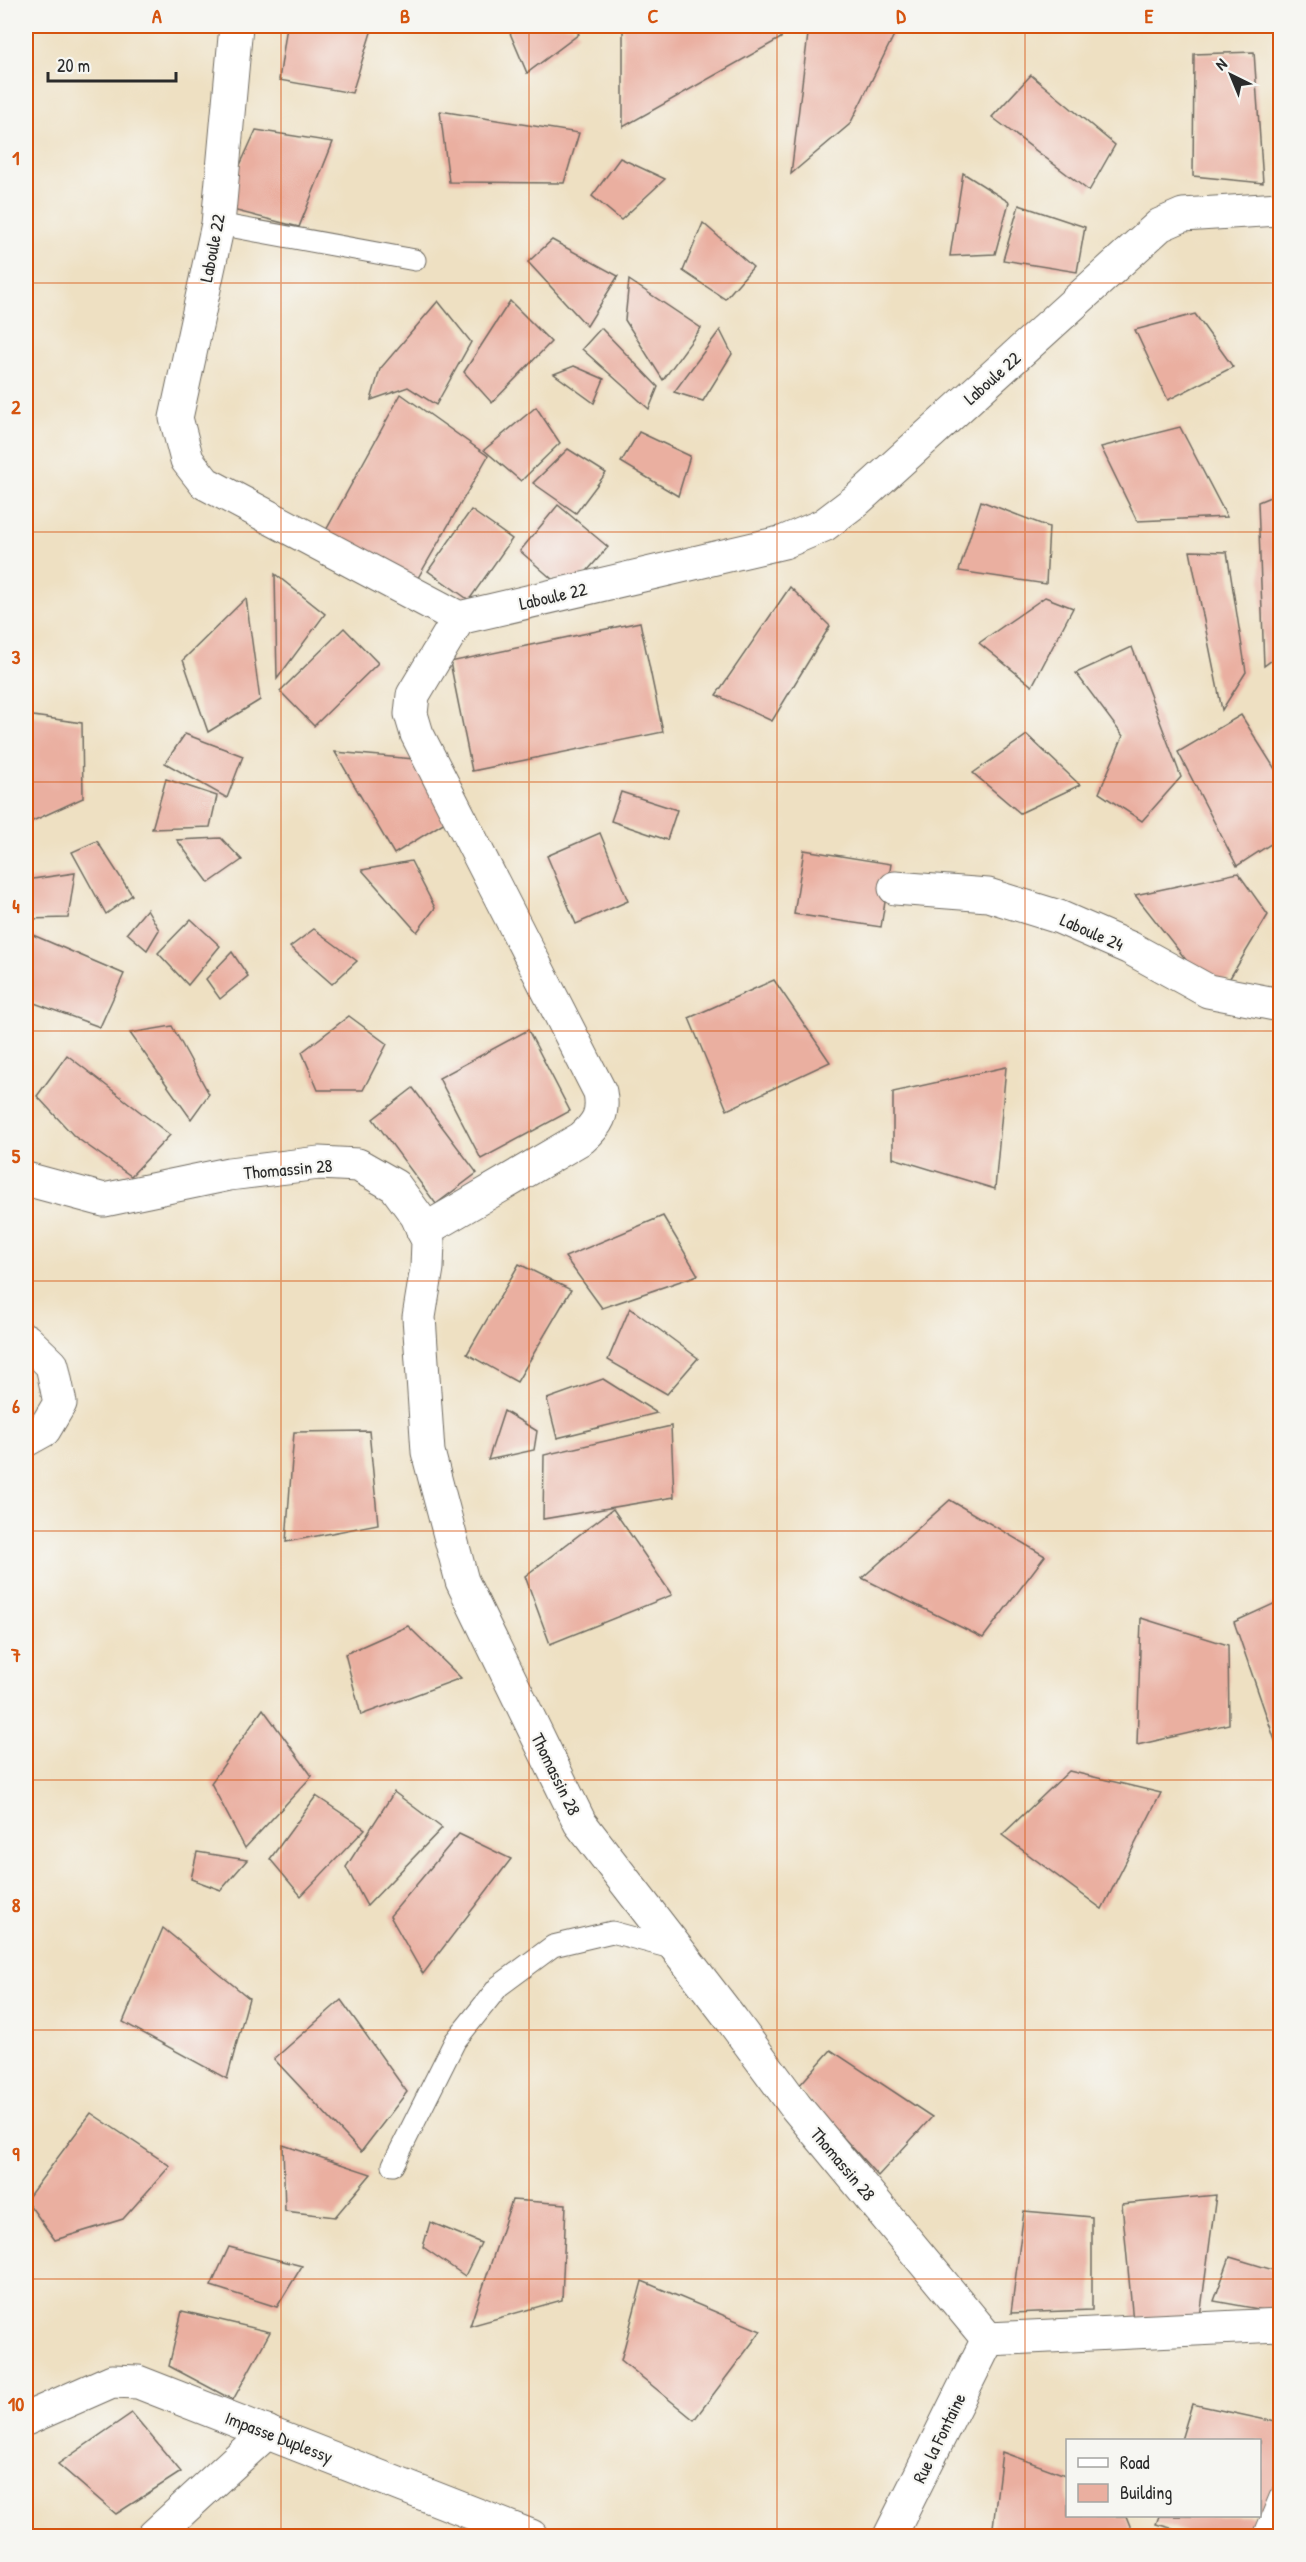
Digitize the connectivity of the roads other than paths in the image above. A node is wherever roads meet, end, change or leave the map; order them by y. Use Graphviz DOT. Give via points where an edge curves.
graph roads {
  1 [pos="236,26"];
  2 [pos="1281,209"];
  3 [pos="218,224"];
  4 [pos="415,260"];
  5 [pos="459,618"];
  6 [pos="895,888"];
  7 [pos="1281,1005"];
  8 [pos="26,1179"];
  9 [pos="423,1231"];
  10 [pos="26,1340"];
  11 [pos="26,1440"];
  12 [pos="675,1948"];
  13 [pos="393,2165"];
  14 [pos="1281,2325"];
  15 [pos="988,2339"];
  16 [pos="26,2419"];
  17 [pos="267,2432"];
  18 [pos="1281,2497"];
  19 [pos="154,2536"];
  20 [pos="531,2536"];
  21 [pos="890,2536"];
  22 [pos="1264,2536"];
  1 -- 3 [label="street, Laboule 22"];
  2 -- 5 [label="street, Laboule 22" via="1183,215 1160,225 857,500 824,525 784,542"];
  3 -- 4 [label="lane"];
  3 -- 5 [label="street, Laboule 22" via="176,418 188,460 205,483"];
  5 -- 9 [label="street" via="413,695 411,714 417,734 600,1092 602,1107 597,1125 582,1138"];
  6 -- 7 [label="street, Laboule 24" via="998,898 1069,921 1130,948 1208,991"];
  8 -- 9 [label="street, Thomassin 28" via="104,1200 229,1174 319,1163 358,1165 395,1186"];
  9 -- 12 [label="street, Thomassin 28" via="428,1241 427,1268 419,1317 428,1452 462,1581 580,1822"];
  10 -- 11 [label="street" via="52,1365 60,1403 44,1430"];
  12 -- 13 [label="lane" via="612,1932 553,1946 499,1986 455,2041"];
  12 -- 15 [label="street, Thomassin 28" via="796,2107"];
  14 -- 15 [label="street"];
  15 -- 21 [label="street, Rue la Fontaine"];
  16 -- 17 [label="street, Impasse Duplessy" via="112,2381 138,2382"];
  17 -- 19 [label="street"];
  17 -- 20 [label="street, Impasse Duplessy"];
  18 -- 22 [label="lane"];
}
